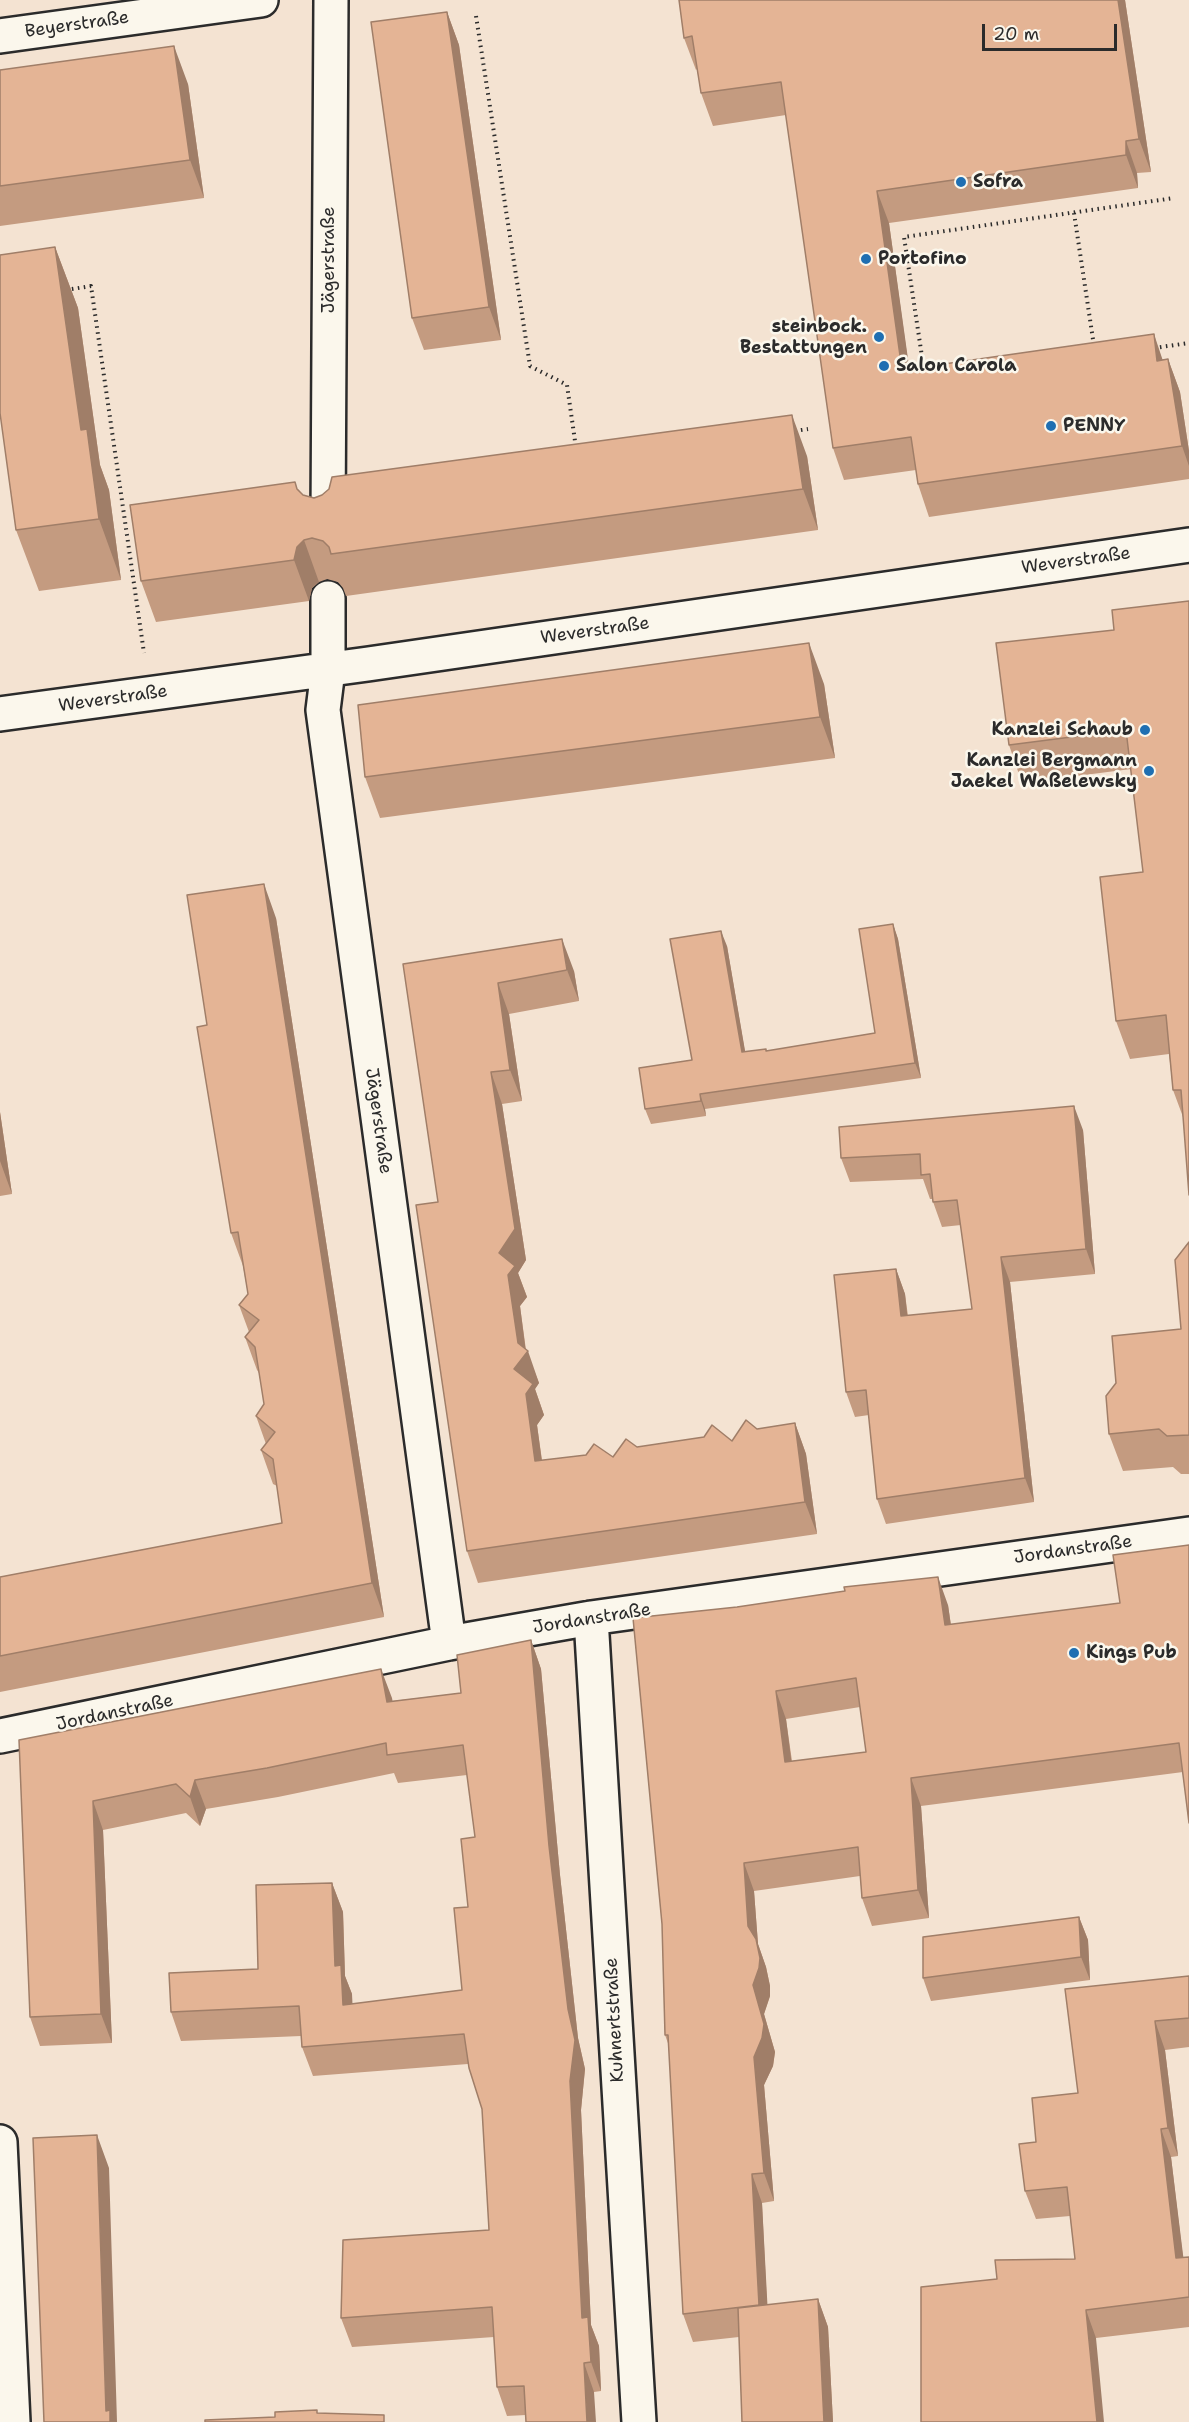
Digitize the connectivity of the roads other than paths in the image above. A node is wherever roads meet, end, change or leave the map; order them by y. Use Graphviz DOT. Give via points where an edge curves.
graph roads {
  1 [pos="261,0"];
  2 [pos="331,0"];
  3 [pos="0,36"];
  4 [pos="328,520"];
  5 [pos="1189,545"];
  6 [pos="328,598"];
  7 [pos="328,670"];
  8 [pos="0,714"];
  9 [pos="1189,1534"];
  10 [pos="591,1618"];
  11 [pos="449,1643"];
  12 [pos="0,1736"];
  13 [pos="0,2142"];
  14 [pos="13,2422"];
  15 [pos="639,2422"];
  1 -- 3 [label="street, Beyerstraße"];
  2 -- 4 [label="street, Jägerstraße"];
  5 -- 7 [label="street, Weverstraße"];
  6 -- 7 [label="street, Jägerstraße"];
  7 -- 8 [label="street, Weverstraße"];
  7 -- 11 [label="street, Jägerstraße" via="323,710 333,795"];
  9 -- 10 [label="street, Jordanstraße"];
  10 -- 11 [label="street, Jordanstraße"];
  10 -- 15 [label="street, Kuhnertstraße"];
  11 -- 12 [label="street, Jordanstraße"];
  13 -- 14 [label="street"];
}
